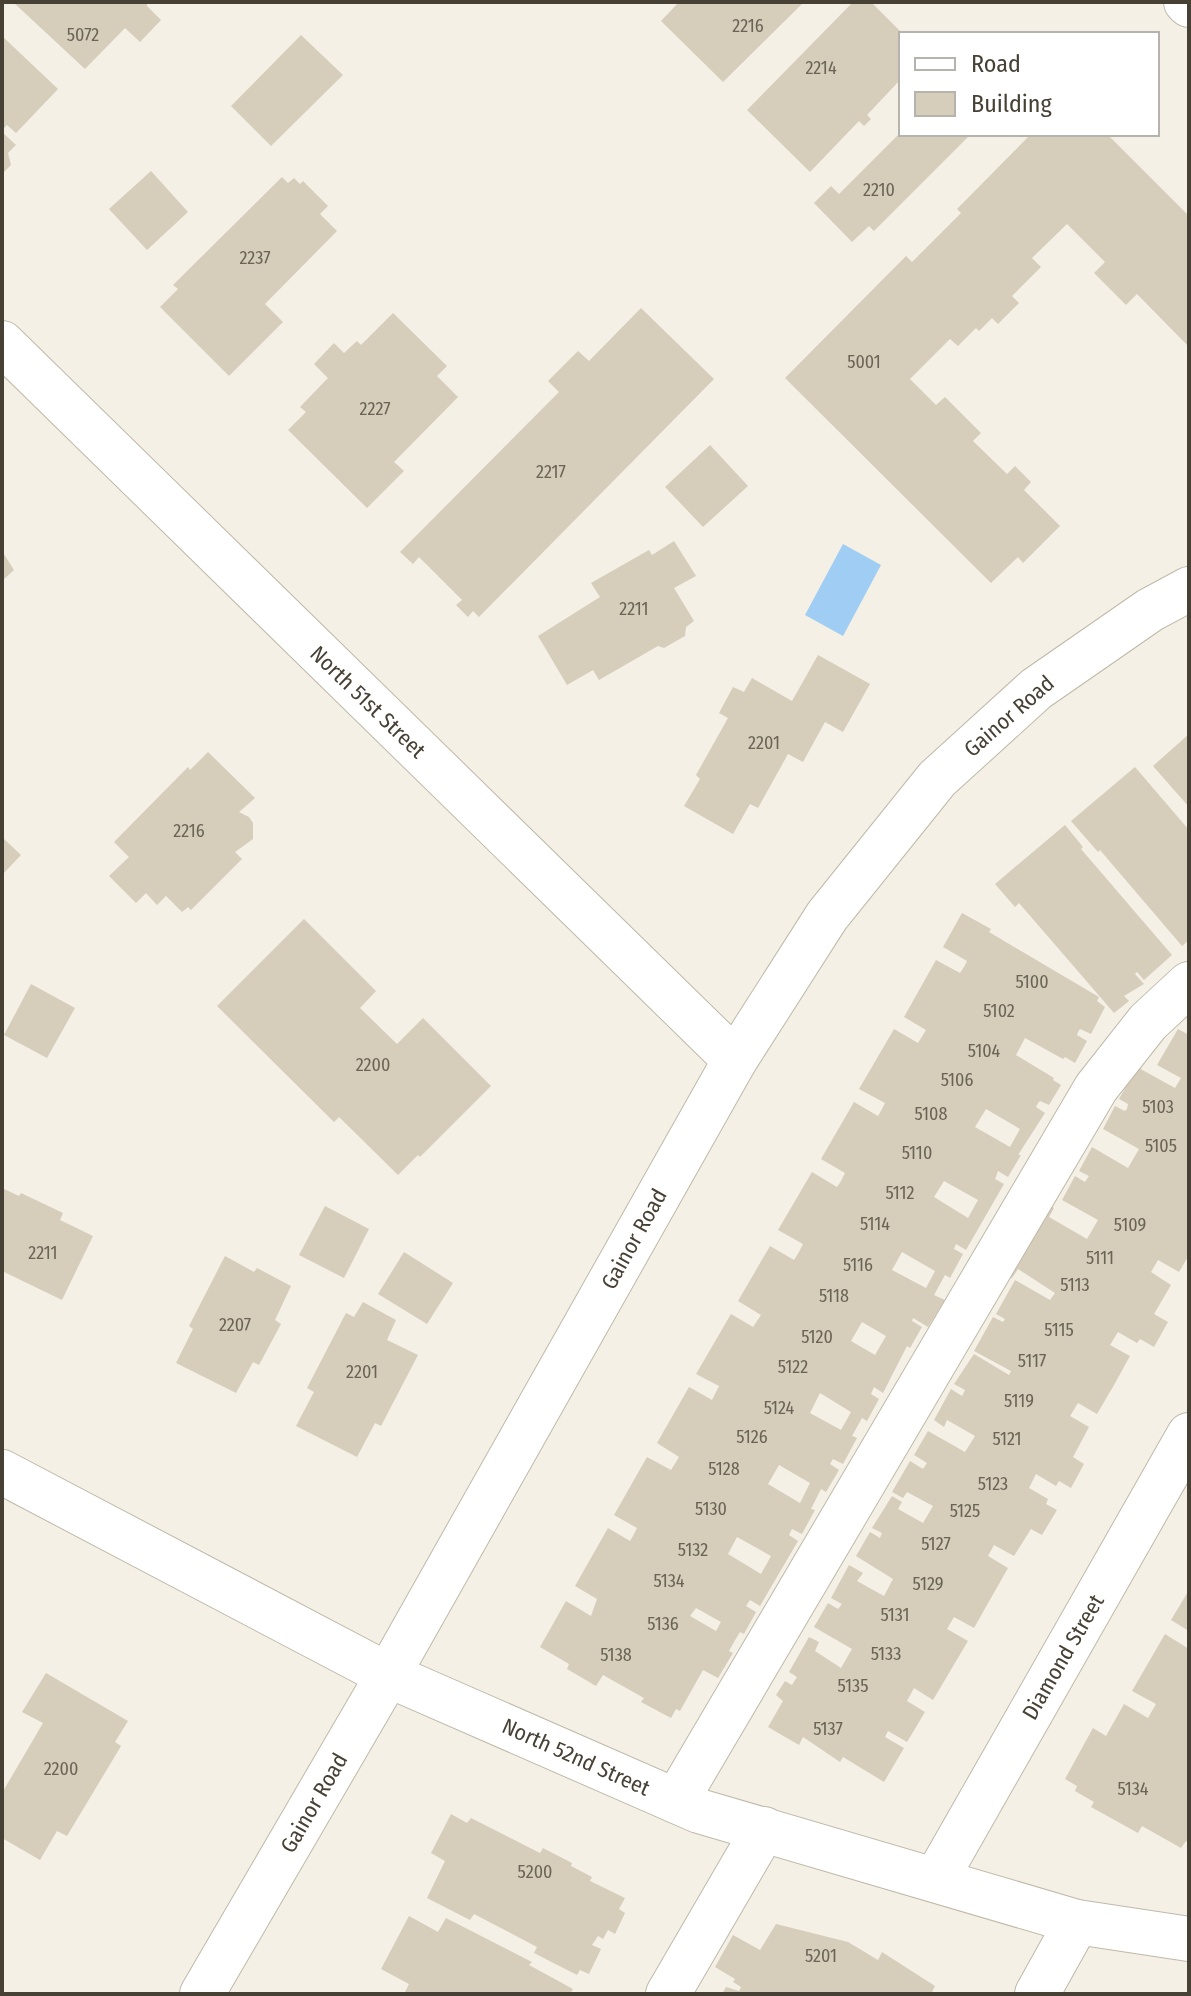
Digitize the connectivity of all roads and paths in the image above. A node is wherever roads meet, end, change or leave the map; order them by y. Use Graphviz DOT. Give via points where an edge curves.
graph roads {
  1 [pos="2,343"];
  2 [pos="1189,589"];
  3 [pos="1189,984"];
  4 [pos="735,1060"];
  5 [pos="1189,1435"];
  6 [pos="2,1472"];
  7 [pos="388,1675"];
  8 [pos="676,1801"];
  9 [pos="764,1829"];
  10 [pos="936,1879"];
  11 [pos="1077,1922"];
  12 [pos="1189,1939"];
  13 [pos="202,1994"];
  14 [pos="668,1994"];
  15 [pos="1037,1994"];
  1 -- 4 [label="street, North 51st Street"];
  2 -- 4 [label="street, Gainor Road" via="1036,689 937,779 827,916"];
  3 -- 8 [label="street" via="1148,1022 1096,1088"];
  4 -- 7 [label="street, Gainor Road"];
  5 -- 10 [label="street, Diamond Street"];
  6 -- 7 [label="street, North 52nd Street"];
  7 -- 8 [label="street, North 52nd Street"];
  7 -- 13 [label="street, Gainor Road"];
  8 -- 9 [label="street, North 52nd Street"];
  9 -- 10 [label="street, North 52nd Street"];
  9 -- 14 [label="street"];
  10 -- 11 [label="street, North 52nd Street"];
  11 -- 12 [label="street, North 52nd Street"];
  11 -- 15 [label="street"];
}
